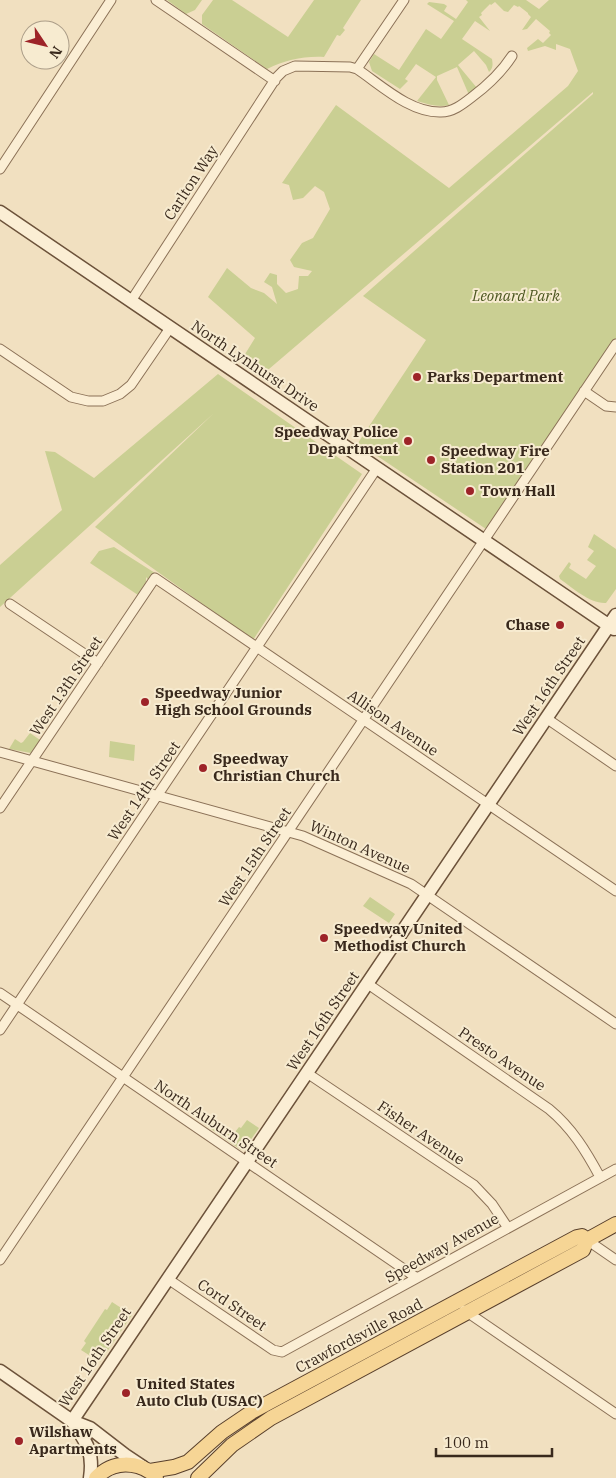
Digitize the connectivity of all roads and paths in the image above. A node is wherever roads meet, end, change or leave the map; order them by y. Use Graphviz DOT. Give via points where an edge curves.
graph roads {
  1 [pos="111,0"];
  2 [pos="156,0"];
  3 [pos="404,0"];
  4 [pos="512,56"];
  5 [pos="357,68"];
  6 [pos="275,81"];
  7 [pos="0,169"];
  8 [pos="0,212"];
  9 [pos="130,301"];
  10 [pos="170,328"];
  11 [pos="616,344"];
  12 [pos="0,349"];
  13 [pos="584,391"];
  14 [pos="616,407"];
  15 [pos="377,468"];
  16 [pos="483,540"];
  17 [pos="155,578"];
  18 [pos="10,604"];
  19 [pos="614,624"];
  20 [pos="257,648"];
  21 [pos="98,663"];
  22 [pos="546,718"];
  23 [pos="364,721"];
  24 [pos="0,752"];
  25 [pos="32,761"];
  26 [pos="616,766"];
  27 [pos="158,795"];
  28 [pos="488,804"];
  29 [pos="0,808"];
  30 [pos="289,832"];
  31 [pos="616,891"];
  32 [pos="427,895"];
  33 [pos="368,984"];
  34 [pos="0,993"];
  35 [pos="17,1004"];
  36 [pos="616,1024"];
  37 [pos="0,1030"];
  38 [pos="307,1073"];
  39 [pos="123,1077"];
  40 [pos="247,1162"];
  41 [pos="616,1169"];
  42 [pos="600,1177"];
  43 [pos="616,1224"];
  44 [pos="508,1228"];
  45 [pos="587,1240"];
  46 [pos="0,1260"];
  47 [pos="616,1260"];
  48 [pos="417,1278"];
  49 [pos="168,1279"];
  50 [pos="453,1304"];
  51 [pos="467,1312"];
  52 [pos="282,1352"];
  53 [pos="0,1372"];
  54 [pos="616,1414"];
  55 [pos="72,1420"];
  56 [pos="151,1472"];
  57 [pos="90,1478"];
  58 [pos="96,1478"];
  59 [pos="198,1478"];
  1 -- 7 [label="street"];
  2 -- 6 [label="street"];
  3 -- 5 [label="street"];
  4 -- 5 [label="street" via="491,83 460,107 443,112 421,110"];
  5 -- 6 [label="street, Carlton Way" via="295,66 283,71"];
  6 -- 9 [label="street, Carlton Way"];
  8 -- 9 [label="street, North Lynhurst Drive"];
  9 -- 10 [label="street, North Lynhurst Drive"];
  10 -- 12 [label="street" via="131,385 120,394 103,400 88,401 71,396"];
  10 -- 15 [label="street, North Lynhurst Drive"];
  11 -- 13 [label="street, West 15th Street"];
  13 -- 14 [label="street" via="606,406"];
  13 -- 16 [label="street, West 15th Street"];
  15 -- 16 [label="street, North Lynhurst Drive"];
  15 -- 20 [label="street, West 14th Street"];
  16 -- 19 [label="street, North Lynhurst Drive"];
  16 -- 23 [label="street, West 15th Street"];
  17 -- 20 [label="street, Allison Avenue"];
  17 -- 21 [label="street, West 13th Street"];
  18 -- 21 [label="street"];
  19 -- 22 [label="street, West 16th Street"];
  20 -- 23 [label="street, Allison Avenue"];
  20 -- 27 [label="street, West 14th Street"];
  21 -- 25 [label="street, West 13th Street"];
  22 -- 26 [label="street"];
  22 -- 28 [label="street, West 16th Street"];
  23 -- 28 [label="street, Allison Avenue"];
  23 -- 30 [label="street, West 15th Street"];
  24 -- 25 [label="street, Winton Avenue"];
  25 -- 27 [label="street, Winton Avenue"];
  25 -- 29 [label="street, West 13th Street"];
  27 -- 30 [label="street, Winton Avenue"];
  27 -- 35 [label="street, West 14th Street"];
  28 -- 31 [label="street, Allison Avenue"];
  28 -- 32 [label="street, West 16th Street"];
  30 -- 32 [label="street, Winton Avenue" via="408,882"];
  30 -- 39 [label="street, West 15th Street"];
  32 -- 33 [label="street, West 16th Street"];
  32 -- 36 [label="street, Winton Avenue"];
  33 -- 38 [label="street, West 16th Street"];
  33 -- 42 [label="street, Presto Avenue" via="549,1109 576,1137"];
  34 -- 35 [label="street, North Auburn Street"];
  35 -- 37 [label="street, West 14th Street"];
  35 -- 39 [label="street, North Auburn Street"];
  38 -- 40 [label="street, West 16th Street"];
  38 -- 44 [label="street, Fisher Avenue" via="474,1186 492,1204"];
  39 -- 40 [label="street, North Auburn Street"];
  39 -- 46 [label="street, West 15th Street"];
  40 -- 48 [label="street, North Auburn Street"];
  40 -- 49 [label="street, West 16th Street"];
  41 -- 42 [label="street, Speedway Avenue"];
  42 -- 44 [label="street, Speedway Avenue"];
  43 -- 45 [label="main road, Crawfordsville Road"];
  44 -- 48 [label="street, Speedway Avenue"];
  45 -- 47 [label="street"];
  45 -- 50 [label="main road, Crawfordsville Road" via="577,1237"];
  45 -- 51 [label="main road, Crawfordsville Road" via="583,1250"];
  48 -- 52 [label="street, Speedway Avenue"];
  49 -- 52 [label="street, Cord Street" via="273,1350"];
  49 -- 55 [label="street, West 16th Street"];
  50 -- 51 [label="street"];
  50 -- 56 [label="main road, Crawfordsville Road" via="242,1417 184,1464"];
  51 -- 54 [label="street"];
  51 -- 59 [label="main road, Crawfordsville Road" via="270,1418 232,1446"];
  53 -- 55 [label="street"];
  55 -- 56 [label="street" via="90,1428"];
  55 -- 57 [label="street" via="91,1452"];
  56 -- 58 [label="main road, Crawfordsville Road" via="131,1464 120,1465 109,1468"];
}
